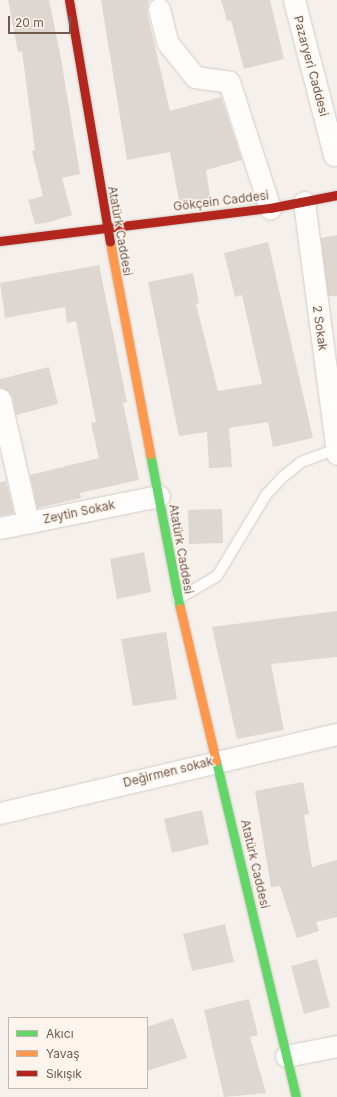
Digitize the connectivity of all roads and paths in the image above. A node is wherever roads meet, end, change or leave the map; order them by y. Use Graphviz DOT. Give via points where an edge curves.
graph roads {
  1 [pos="69,0"];
  2 [pos="294,0"];
  3 [pos="159,9"];
  4 [pos="334,155"];
  5 [pos="337,195"];
  6 [pos="304,202"];
  7 [pos="270,208"];
  8 [pos="107,227"];
  9 [pos="0,241"];
  10 [pos="0,399"];
  11 [pos="337,450"];
  12 [pos="159,496"];
  13 [pos="28,522"];
  14 [pos="0,528"];
  15 [pos="178,599"];
  16 [pos="337,734"];
  17 [pos="218,760"];
  18 [pos="0,813"];
  19 [pos="337,1046"];
  20 [pos="286,1056"];
  21 [pos="296,1097"];
  1 -- 8 [label="street, Atatürk Caddesi"];
  2 -- 4 [label="street, Pazaryeri Caddesi"];
  3 -- 7 [label="street" via="167,42 195,77 229,82"];
  5 -- 6 [label="street, Gökçein Caddesi"];
  6 -- 7 [label="street, Gökçein Caddesi"];
  6 -- 11 [label="street, 2 Sokak"];
  7 -- 8 [label="street, Gökçein Caddesi"];
  8 -- 9 [label="street, Gökçein Caddesi"];
  8 -- 12 [label="street, Atatürk Caddesi"];
  10 -- 13 [label="street"];
  11 -- 15 [label="lane" via="301,462 284,476 266,495 217,576"];
  12 -- 13 [label="street, Zeytin Sokak"];
  12 -- 15 [label="street, Atatürk Caddesi"];
  13 -- 14 [label="street, Zeytin Sokak"];
  15 -- 17 [label="street, Atatürk Caddesi"];
  16 -- 17 [label="street, Değirmen sokak"];
  17 -- 18 [label="street, Değirmen sokak"];
  17 -- 20 [label="street, Atatürk Caddesi"];
  19 -- 20 [label="street"];
  20 -- 21 [label="street, Atatürk Caddesi"];
}
